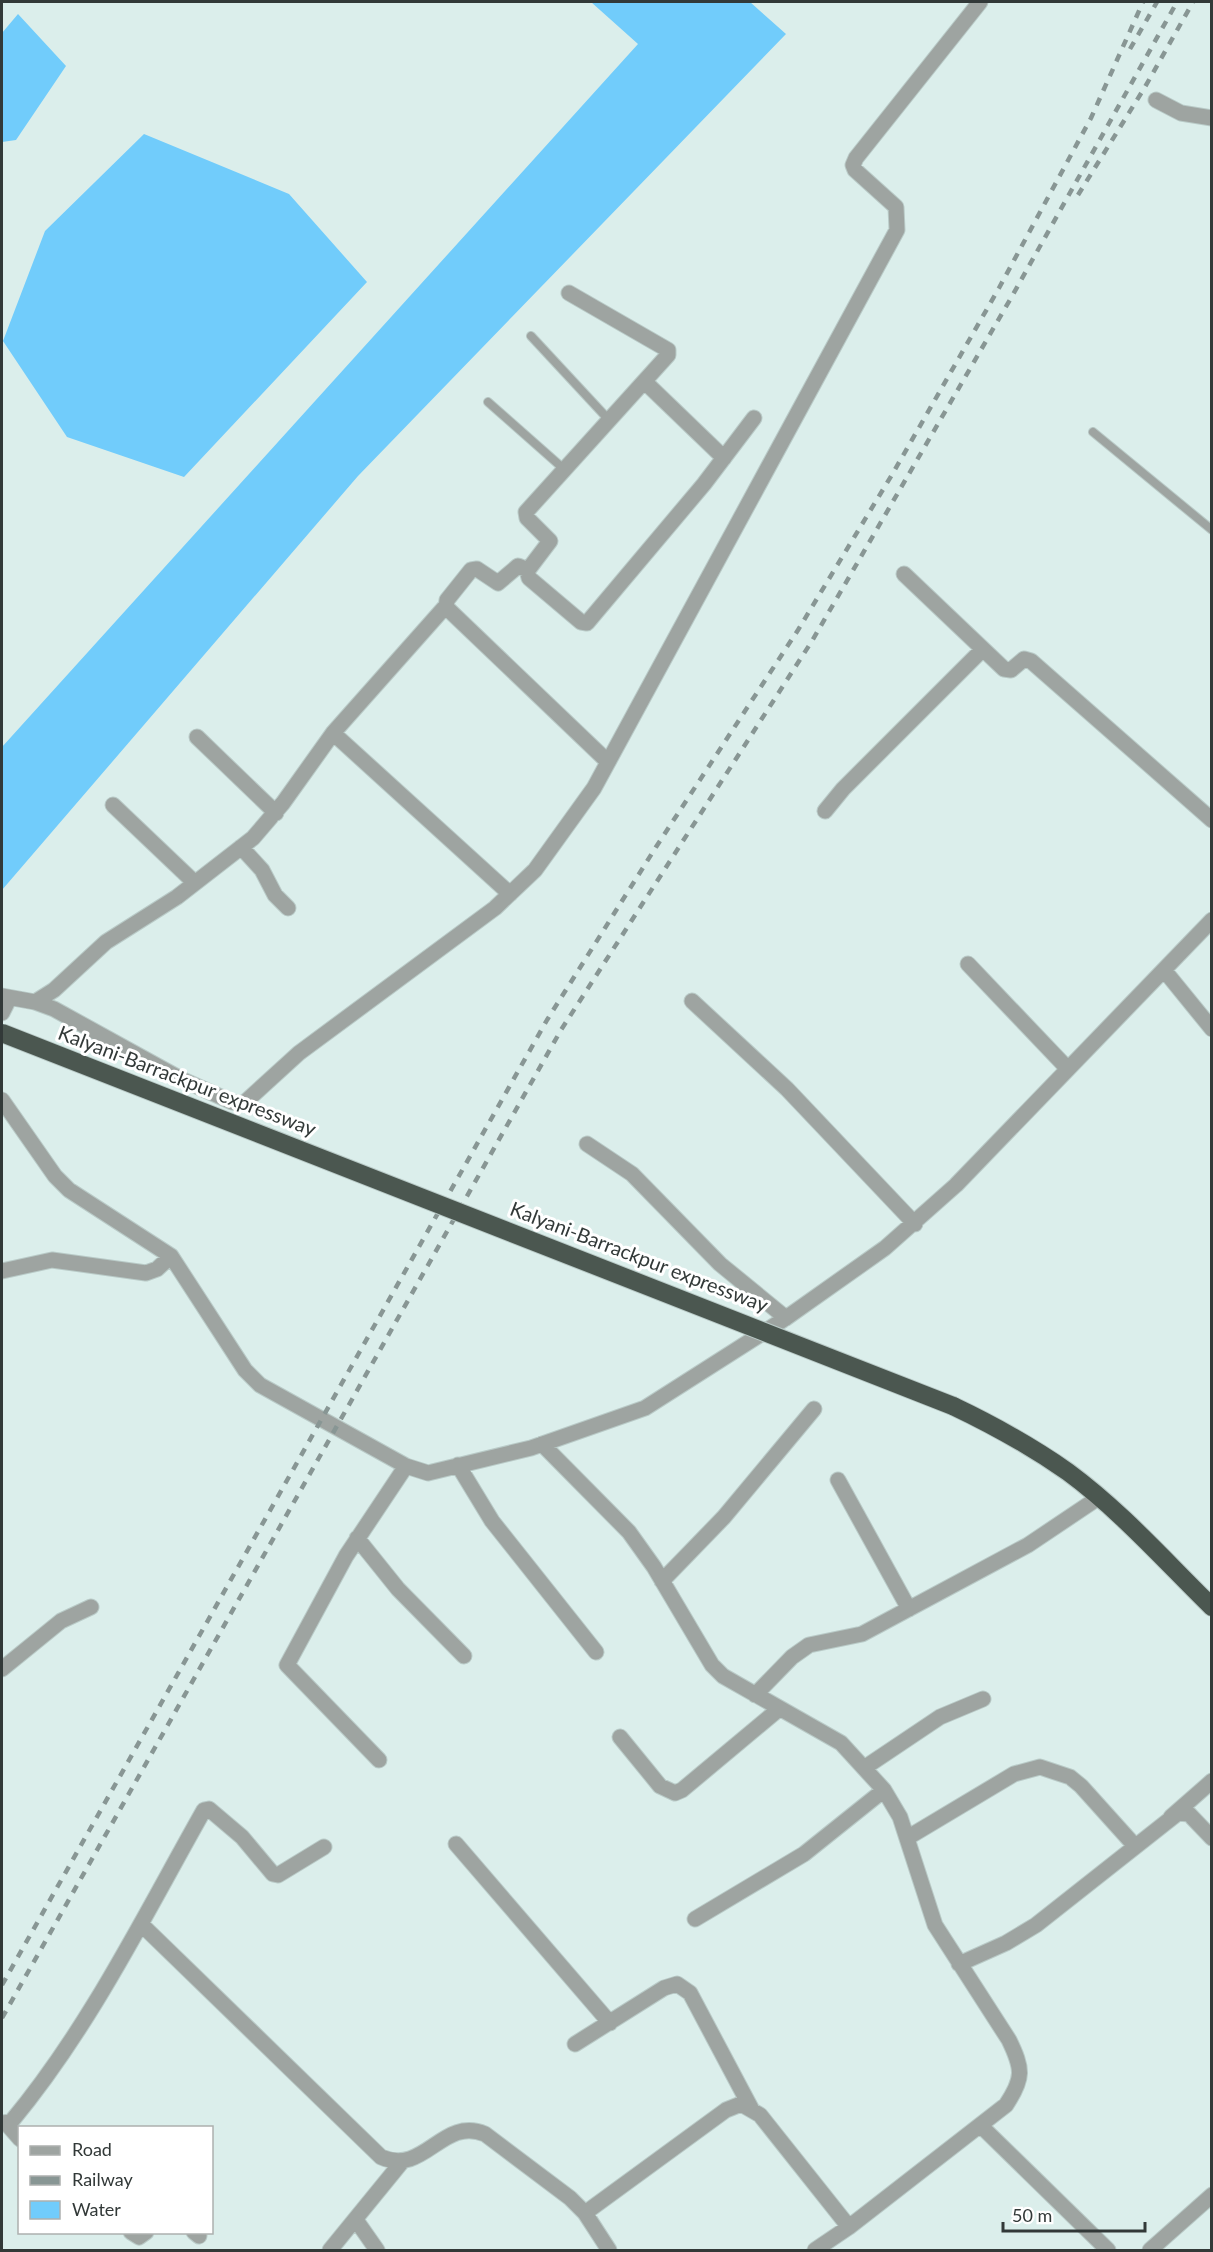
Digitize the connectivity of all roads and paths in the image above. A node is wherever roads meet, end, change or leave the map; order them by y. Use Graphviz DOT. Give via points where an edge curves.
graph roads {
  1 [pos="980,2"];
  2 [pos="1156,100"];
  3 [pos="1212,118"];
  4 [pos="569,293"];
  5 [pos="531,336"];
  6 [pos="645,382"];
  7 [pos="488,402"];
  8 [pos="754,418"];
  9 [pos="609,420"];
  10 [pos="1093,432"];
  11 [pos="724,458"];
  12 [pos="565,470"];
  13 [pos="1212,530"];
  14 [pos="527,570"];
  15 [pos="903,574"];
  16 [pos="446,608"];
  17 [pos="983,649"];
  18 [pos="333,733"];
  19 [pos="197,737"];
  20 [pos="608,762"];
  21 [pos="113,805"];
  22 [pos="825,811"];
  23 [pos="276,813"];
  24 [pos="1212,820"];
  25 [pos="241,847"];
  26 [pos="195,883"];
  27 [pos="510,894"];
  28 [pos="288,908"];
  29 [pos="1212,920"];
  30 [pos="968,964"];
  31 [pos="1164,970"];
  32 [pos="5,998"];
  33 [pos="692,1001"];
  34 [pos="35,1002"];
  35 [pos="2,1013"];
  36 [pos="1212,1029"];
  37 [pos="2,1033"];
  38 [pos="1068,1069"];
  39 [pos="2,1100"];
  40 [pos="587,1144"];
  41 [pos="915,1224"];
  42 [pos="171,1256"];
  43 [pos="2,1270"];
  44 [pos="786,1318"];
  45 [pos="814,1409"];
  46 [pos="542,1444"];
  47 [pos="458,1465"];
  48 [pos="406,1466"];
  49 [pos="838,1480"];
  50 [pos="1098,1498"];
  51 [pos="357,1538"];
  52 [pos="662,1581"];
  53 [pos="91,1607"];
  54 [pos="1212,1607"];
  55 [pos="909,1609"];
  56 [pos="596,1652"];
  57 [pos="464,1656"];
  58 [pos="2,1669"];
  59 [pos="755,1695"];
  60 [pos="982,1699"];
  61 [pos="779,1709"];
  62 [pos="620,1737"];
  63 [pos="379,1760"];
  64 [pos="864,1768"];
  65 [pos="1212,1781"];
  66 [pos="884,1790"];
  67 [pos="1170,1818"];
  68 [pos="907,1838"];
  69 [pos="1212,1838"];
  70 [pos="456,1844"];
  71 [pos="1135,1846"];
  72 [pos="324,1847"];
  73 [pos="695,1919"];
  74 [pos="142,1925"];
  75 [pos="959,1964"];
  76 [pos="610,2023"];
  77 [pos="575,2044"];
  78 [pos="751,2108"];
  79 [pos="4,2123"];
  80 [pos="981,2126"];
  81 [pos="18,2137"];
  82 [pos="401,2163"];
  83 [pos="1212,2195"];
  84 [pos="585,2213"];
  85 [pos="356,2220"];
  86 [pos="849,2228"];
  87 [pos="330,2250"];
  88 [pos="376,2250"];
  89 [pos="609,2250"];
  90 [pos="815,2250"];
  91 [pos="1108,2250"];
  92 [pos="1150,2250"];
  1 -- 20 [label="street" via="856,158 855,170 896,207 897,230"];
  2 -- 3 [label="street" via="1180,113"];
  4 -- 6 [label="street" via="668,350 668,356"];
  5 -- 9 [label="lane"];
  6 -- 9 [label="street"];
  6 -- 11 [label="street"];
  7 -- 12 [label="lane"];
  8 -- 11 [label="street"];
  9 -- 12 [label="street"];
  10 -- 13 [label="lane"];
  11 -- 14 [label="street" via="587,623 580,622 529,578"];
  12 -- 14 [label="street" via="526,513 550,541"];
  14 -- 16 [label="street" via="515,567 498,583 477,569 471,570 447,600"];
  15 -- 17 [label="street"];
  16 -- 18 [label="street"];
  16 -- 20 [label="street"];
  17 -- 22 [label="street"];
  17 -- 24 [label="street" via="1008,670 1024,659 1031,661"];
  18 -- 23 [label="street"];
  18 -- 27 [label="street"];
  19 -- 23 [label="street"];
  20 -- 27 [label="street" via="535,870"];
  21 -- 26 [label="street"];
  23 -- 25 [label="street"];
  25 -- 26 [label="street"];
  25 -- 28 [label="street"];
  26 -- 34 [label="street" via="106,942 54,990"];
  27 -- 34 [label="street" via="299,1053 243,1104 181,1079"];
  29 -- 31 [label="street"];
  30 -- 38 [label="street"];
  31 -- 36 [label="street"];
  31 -- 38 [label="street"];
  32 -- 34 [label="street"];
  32 -- 35 [label="street"];
  33 -- 41 [label="street" via="772,1074"];
  37 -- 50 [label="highway, Kalyani-Barrackpur expressway, bridge" via="953,1406 1007,1432 1069,1473"];
  38 -- 41 [label="street"];
  39 -- 42 [label="street" via="69,1190"];
  40 -- 44 [label="street" via="632,1174 720,1264"];
  41 -- 44 [label="street"];
  42 -- 43 [label="street" via="146,1273 51,1260"];
  42 -- 48 [label="street" via="245,1370 260,1385"];
  44 -- 46 [label="street" via="645,1408"];
  45 -- 52 [label="street" via="724,1517"];
  46 -- 47 [label="street"];
  46 -- 52 [label="street" via="629,1532"];
  47 -- 48 [label="street" via="428,1473"];
  47 -- 56 [label="street" via="492,1521"];
  48 -- 51 [label="street"];
  49 -- 55 [label="street"];
  50 -- 54 [label="highway, Kalyani-Barrackpur expressway"];
  50 -- 55 [label="street" via="1028,1545"];
  51 -- 57 [label="street" via="398,1589"];
  51 -- 63 [label="street" via="287,1665"];
  52 -- 59 [label="street" via="706,1658 723,1676"];
  53 -- 58 [label="street" via="61,1621"];
  55 -- 59 [label="street" via="862,1634 809,1645"];
  59 -- 61 [label="street"];
  60 -- 64 [label="street" via="940,1717"];
  61 -- 62 [label="street" via="722,1759 675,1793 660,1786"];
  61 -- 64 [label="street" via="841,1743"];
  64 -- 66 [label="street"];
  65 -- 67 [label="street"];
  66 -- 68 [label="street"];
  66 -- 73 [label="street" via="804,1854"];
  67 -- 69 [label="street" via="1178,1813 1189,1814"];
  67 -- 71 [label="street"];
  68 -- 71 [label="street" via="1014,1774 1040,1767 1070,1777 1081,1786"];
  68 -- 75 [label="street" via="934,1925"];
  70 -- 76 [label="street"];
  71 -- 75 [label="street" via="1036,1925"];
  72 -- 74 [label="street" via="278,1875 273,1874 242,1837 206,1808"];
  74 -- 79 [label="street" via="65,2052 11,2122"];
  74 -- 82 [label="street" via="381,2157"];
  75 -- 80 [label="street" via="1009,2040 1020,2068 1016,2089 1006,2105"];
  76 -- 77 [label="street"];
  76 -- 78 [label="street" via="664,1988 677,1984 684,1988"];
  78 -- 84 [label="street" via="741,2104 726,2110"];
  78 -- 86 [label="street"];
  79 -- 81 [label="street"];
  80 -- 86 [label="street"];
  80 -- 91 [label="street"];
  82 -- 84 [label="street" via="450,2135 474,2129 555,2186"];
  82 -- 85 [label="street"];
  83 -- 92 [label="street"];
  84 -- 89 [label="street"];
  85 -- 87 [label="street"];
  85 -- 88 [label="street"];
  86 -- 90 [label="street"];
}
